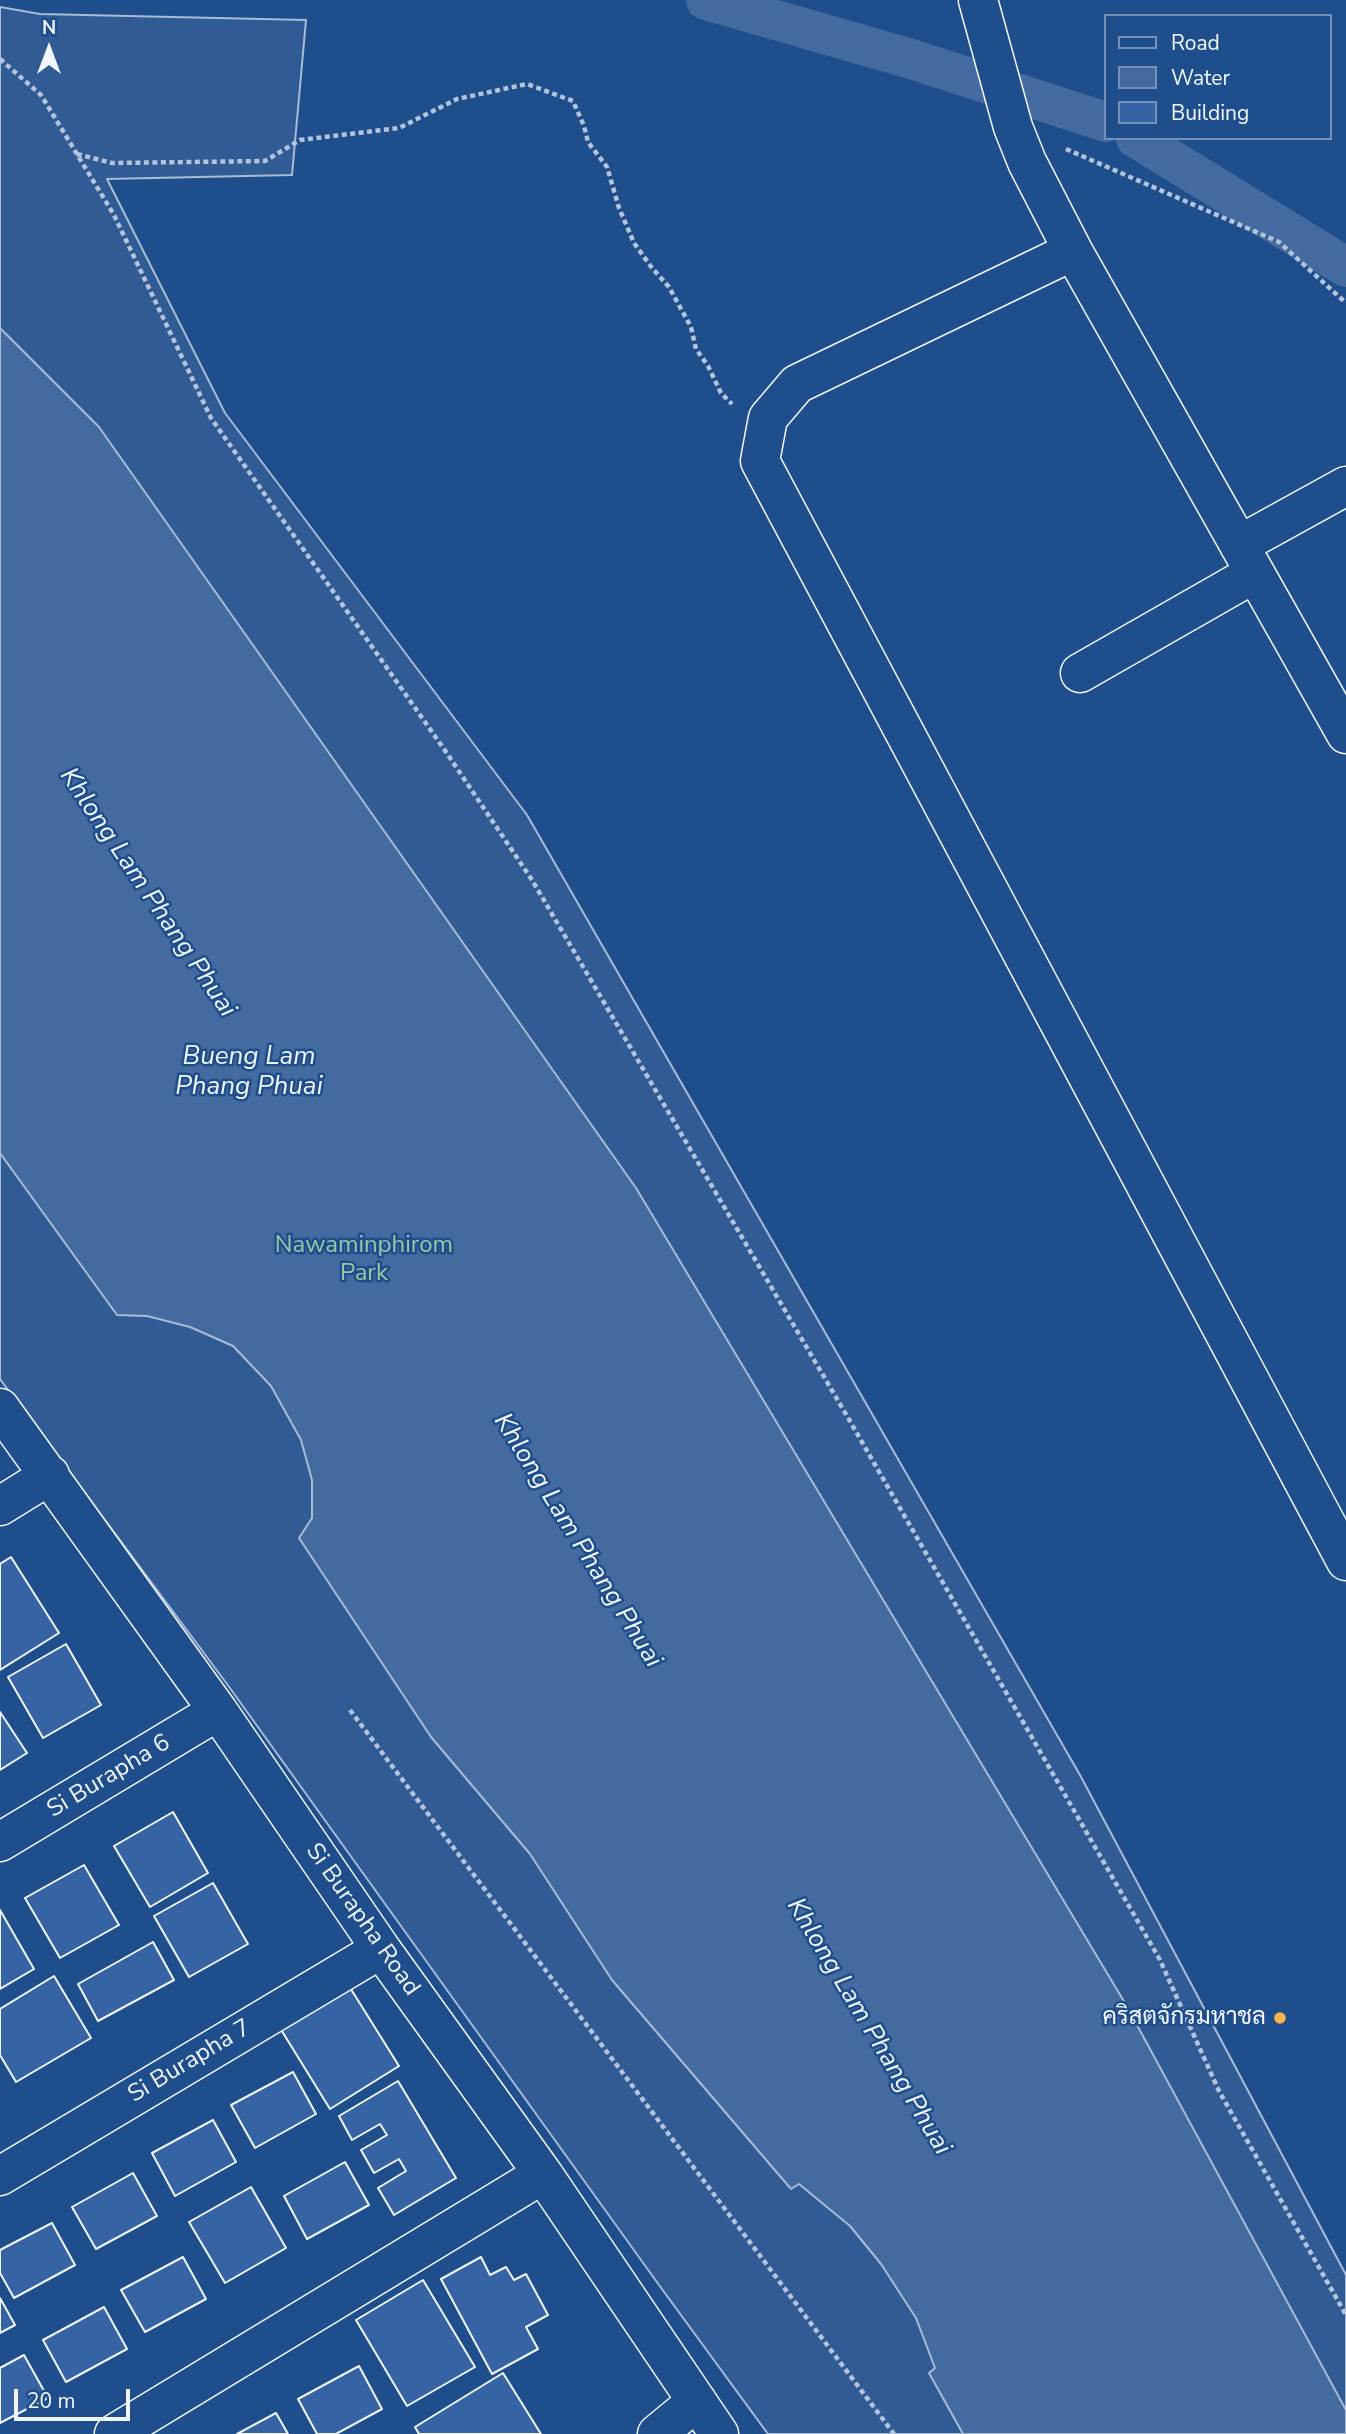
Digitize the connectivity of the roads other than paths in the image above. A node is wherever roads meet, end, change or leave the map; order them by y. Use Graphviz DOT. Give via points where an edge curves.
graph roads {
  1 [pos="979,1"];
  2 [pos="1073,251"];
  3 [pos="1346,486"];
  4 [pos="1247,559"];
  5 [pos="1080,673"];
  6 [pos="1346,734"];
  7 [pos="0,1408"];
  8 [pos="50,1475"];
  9 [pos="0,1507"];
  10 [pos="1346,1561"];
  11 [pos="218,1711"];
  12 [pos="0,1842"];
  13 [pos="381,1949"];
  14 [pos="543,2174"];
  15 [pos="0,2176"];
  16 [pos="697,2401"];
  17 [pos="114,2434"];
  18 [pos="657,2434"];
  19 [pos="719,2434"];
  1 -- 2 [label="street" via="1027,162"];
  2 -- 4 [label="street"];
  2 -- 10 [label="street" via="797,384 768,418 760,461"];
  3 -- 4 [label="street"];
  4 -- 5 [label="street"];
  4 -- 6 [label="street"];
  7 -- 8 [label="street, Si Burapha Road"];
  8 -- 9 [label="street"];
  8 -- 11 [label="street, Si Burapha Road"];
  11 -- 12 [label="street, Si Burapha 6"];
  11 -- 13 [label="street, Si Burapha Road"];
  13 -- 14 [label="street, Si Burapha Road"];
  13 -- 15 [label="street, Si Burapha 7"];
  14 -- 16 [label="street, Si Burapha Road"];
  14 -- 17 [label="street"];
  16 -- 18 [label="street"];
  16 -- 19 [label="street, Si Burapha Road"];
}
